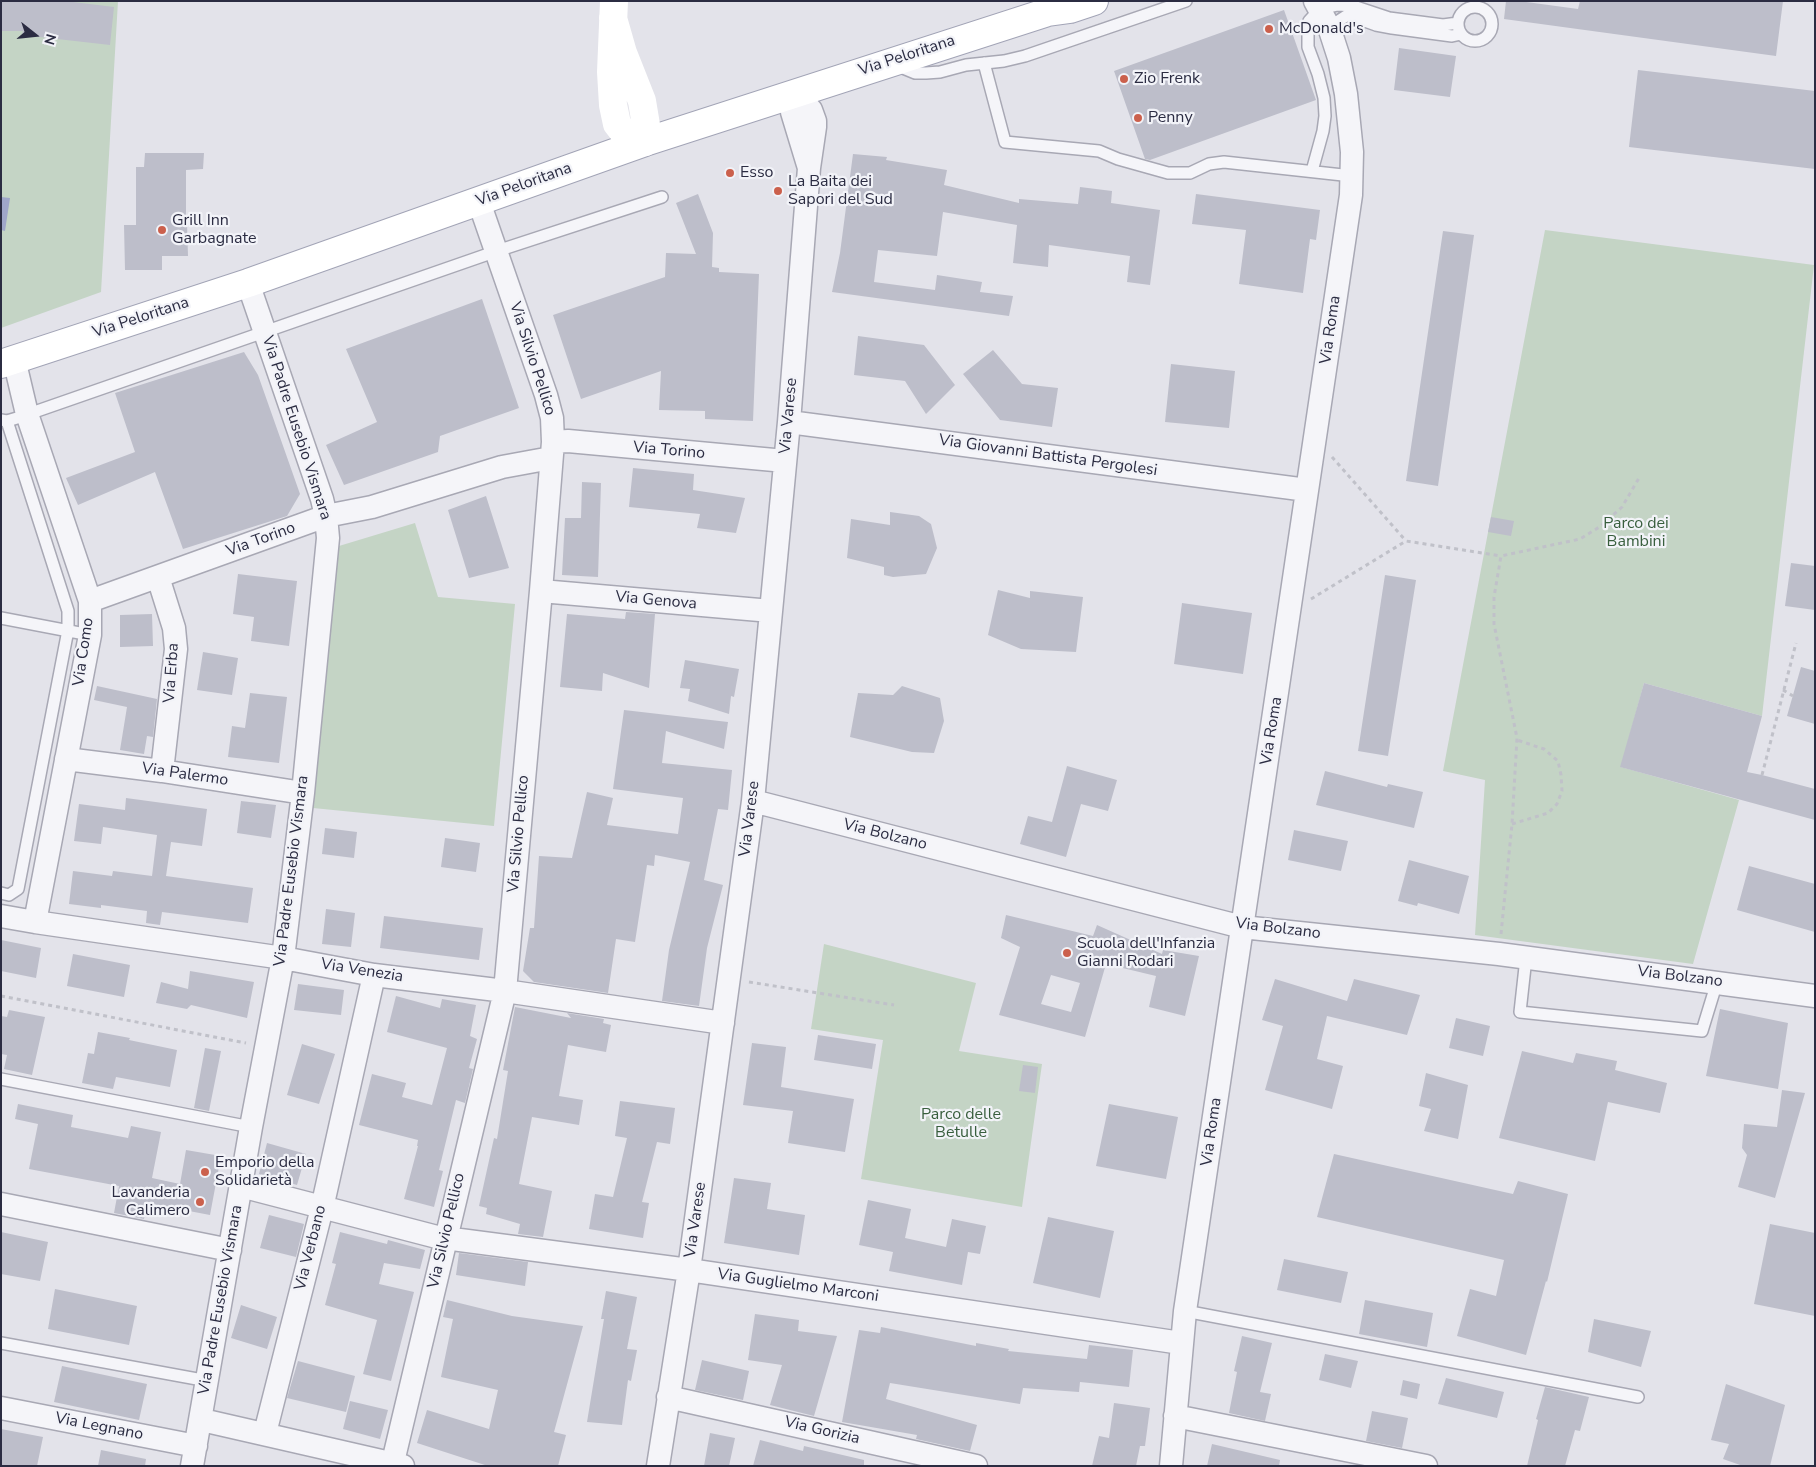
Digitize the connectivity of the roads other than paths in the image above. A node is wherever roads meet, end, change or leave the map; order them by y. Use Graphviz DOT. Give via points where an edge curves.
graph roads {
  1 [pos="1094,1"];
  2 [pos="1186,1"];
  3 [pos="1477,4"];
  4 [pos="1051,5"];
  5 [pos="1464,6"];
  6 [pos="614,10"];
  7 [pos="1321,12"];
  8 [pos="1459,29"];
  9 [pos="889,62"];
  10 [pos="984,63"];
  11 [pos="796,92"];
  12 [pos="644,142"];
  13 [pos="1312,171"];
  14 [pos="1352,176"];
  15 [pos="662,196"];
  16 [pos="479,202"];
  17 [pos="497,250"];
  18 [pos="248,283"];
  19 [pos="266,332"];
  20 [pos="8,362"];
  21 [pos="28,414"];
  22 [pos="4,421"];
  23 [pos="789,422"];
  24 [pos="552,450"];
  25 [pos="785,461"];
  26 [pos="1307,490"];
  27 [pos="326,516"];
  28 [pos="158,577"];
  29 [pos="541,591"];
  30 [pos="90,601"];
  31 [pos="771,611"];
  32 [pos="1,618"];
  33 [pos="68,630"];
  34 [pos="90,635"];
  35 [pos="66,759"];
  36 [pos="162,771"];
  37 [pos="303,792"];
  38 [pos="754,801"];
  39 [pos="1,893"];
  40 [pos="1,916"];
  41 [pos="35,922"];
  42 [pos="1242,927"];
  43 [pos="283,958"];
  44 [pos="1526,958"];
  45 [pos="374,975"];
  46 [pos="1717,982"];
  47 [pos="505,991"];
  48 [pos="1815,996"];
  49 [pos="723,1023"];
  50 [pos="1,1079"];
  51 [pos="251,1127"];
  52 [pos="241,1186"];
  53 [pos="1,1204"];
  54 [pos="322,1208"];
  55 [pos="446,1238"];
  56 [pos="230,1250"];
  57 [pos="689,1270"];
  58 [pos="1185,1311"];
  59 [pos="1,1343"];
  60 [pos="1182,1344"];
  61 [pos="208,1381"];
  62 [pos="668,1397"];
  63 [pos="1638,1397"];
  64 [pos="1,1408"];
  65 [pos="1175,1416"];
  66 [pos="202,1420"];
  67 [pos="265,1433"];
  68 [pos="194,1456"];
  69 [pos="396,1465"];
  70 [pos="658,1466"];
  71 [pos="976,1466"];
  72 [pos="1171,1466"];
  73 [pos="1426,1466"];
  1 -- 4 [label="main road, Via Peloritana" via="1070,10"];
  2 -- 10 [label="lane" via="1025,56"];
  3 -- 5 [label="lane" via="1467,9"];
  3 -- 8 [label="lane" via="1490,17 1490,32 1478,41 1468,40"];
  4 -- 9 [label="main road, Via Peloritana"];
  5 -- 8 [label="lane"];
  6 -- 12 [label="main road" via="612,105 624,133"];
  7 -- 8 [label="lane" via="1338,5 1353,6 1388,18"];
  7 -- 8 [label="lane" via="1351,16 1392,28 1452,36"];
  7 -- 13 [label="lane" via="1309,21 1308,34 1308,47 1324,98 1325,116"];
  7 -- 14 [label="street, Via Roma" via="1339,58 1346,94"];
  9 -- 10 [label="lane" via="914,73 940,72 966,64"];
  9 -- 11 [label="main road, Via Peloritana"];
  10 -- 13 [label="lane" via="1005,142 1099,151 1168,173 1190,173 1209,164 1224,162"];
  11 -- 12 [label="main road, Via Peloritana"];
  11 -- 23 [label="street, Via Varese" via="792,112 809,168"];
  12 -- 16 [label="main road, Via Peloritana"];
  13 -- 14 [label="lane"];
  14 -- 26 [label="street, Via Roma"];
  15 -- 17 [label="lane"];
  16 -- 17 [label="street, Via Silvio Pellico"];
  16 -- 18 [label="main road, Via Peloritana"];
  17 -- 19 [label="lane"];
  17 -- 24 [label="street, Via Silvio Pellico" via="546,395 552,418"];
  18 -- 19 [label="street, Via Padre Eusebio Vismara"];
  18 -- 20 [label="main road, Via Peloritana"];
  19 -- 21 [label="lane"];
  19 -- 27 [label="street, Via Padre Eusebio Vismara"];
  20 -- 21 [label="street, Via Como"];
  21 -- 22 [label="lane"];
  21 -- 30 [label="street, Via Como"];
  22 -- 33 [label="lane" via="68,612"];
  23 -- 25 [label="street, Via Varese"];
  23 -- 26 [label="street, Via Giovanni Battista Pergolesi"];
  24 -- 25 [label="street, Via Torino" via="568,442"];
  24 -- 27 [label="street, Via Torino" via="372,507"];
  24 -- 29 [label="street, Via Silvio Pellico"];
  25 -- 31 [label="street, Via Varese"];
  26 -- 42 [label="street, Via Roma"];
  27 -- 28 [label="street, Via Torino"];
  27 -- 37 [label="street, Via Padre Eusebio Vismara" via="328,538"];
  28 -- 30 [label="street, Via Torino"];
  28 -- 36 [label="street, Via Erba" via="174,628 176,649"];
  29 -- 31 [label="street, Via Genova"];
  29 -- 47 [label="street, Via Silvio Pellico"];
  30 -- 34 [label="street, Via Como"];
  31 -- 38 [label="street, Via Varese"];
  32 -- 33 [label="lane"];
  33 -- 34 [label="lane"];
  33 -- 39 [label="lane" via="18,889 9,895"];
  34 -- 35 [label="street, Via Como"];
  35 -- 36 [label="street, Via Palermo"];
  35 -- 41 [label="street, Via Como"];
  36 -- 37 [label="street, Via Palermo"];
  37 -- 43 [label="street, Via Padre Eusebio Vismara"];
  38 -- 42 [label="street, Via Bolzano"];
  38 -- 49 [label="street, Via Varese"];
  40 -- 41 [label="street, Via Venezia"];
  41 -- 43 [label="street, Via Venezia"];
  42 -- 44 [label="street, Via Bolzano"];
  42 -- 58 [label="street, Via Roma"];
  43 -- 45 [label="street, Via Venezia"];
  43 -- 51 [label="street, Via Padre Eusebio Vismara"];
  44 -- 46 [label="street, Via Bolzano"];
  44 -- 46 [label="lane" via="1520,1012 1702,1032"];
  45 -- 47 [label="street, Via Venezia"];
  45 -- 54 [label="street, Via Verbano"];
  46 -- 48 [label="street, Via Bolzano"];
  47 -- 49 [label="street, Via Venezia"];
  47 -- 55 [label="street, Via Silvio Pellico"];
  49 -- 57 [label="street, Via Varese"];
  50 -- 51 [label="lane"];
  51 -- 52 [label="street, Via Padre Eusebio Vismara"];
  52 -- 54 [label="street, Via Guglielmo Marconi"];
  52 -- 56 [label="street, Via Padre Eusebio Vismara"];
  53 -- 56 [label="street"];
  54 -- 55 [label="street, Via Guglielmo Marconi"];
  54 -- 67 [label="street, Via Verbano"];
  55 -- 57 [label="street, Via Guglielmo Marconi"];
  55 -- 69 [label="street, Via Silvio Pellico"];
  56 -- 61 [label="street, Via Padre Eusebio Vismara"];
  57 -- 60 [label="street, Via Guglielmo Marconi"];
  57 -- 62 [label="street, Via Varese"];
  58 -- 60 [label="street, Via Roma"];
  58 -- 63 [label="lane"];
  59 -- 61 [label="lane"];
  60 -- 65 [label="street, Via Roma"];
  61 -- 66 [label="street, Via Padre Eusebio Vismara"];
  62 -- 70 [label="street, Via Varese"];
  62 -- 71 [label="street, Via Gorizia"];
  64 -- 68 [label="street, Via Legnano"];
  65 -- 72 [label="street, Via Roma"];
  65 -- 73 [label="street"];
  66 -- 67 [label="street"];
  66 -- 68 [label="street, Via Padre Eusebio Vismara"];
  67 -- 69 [label="street"];
}
